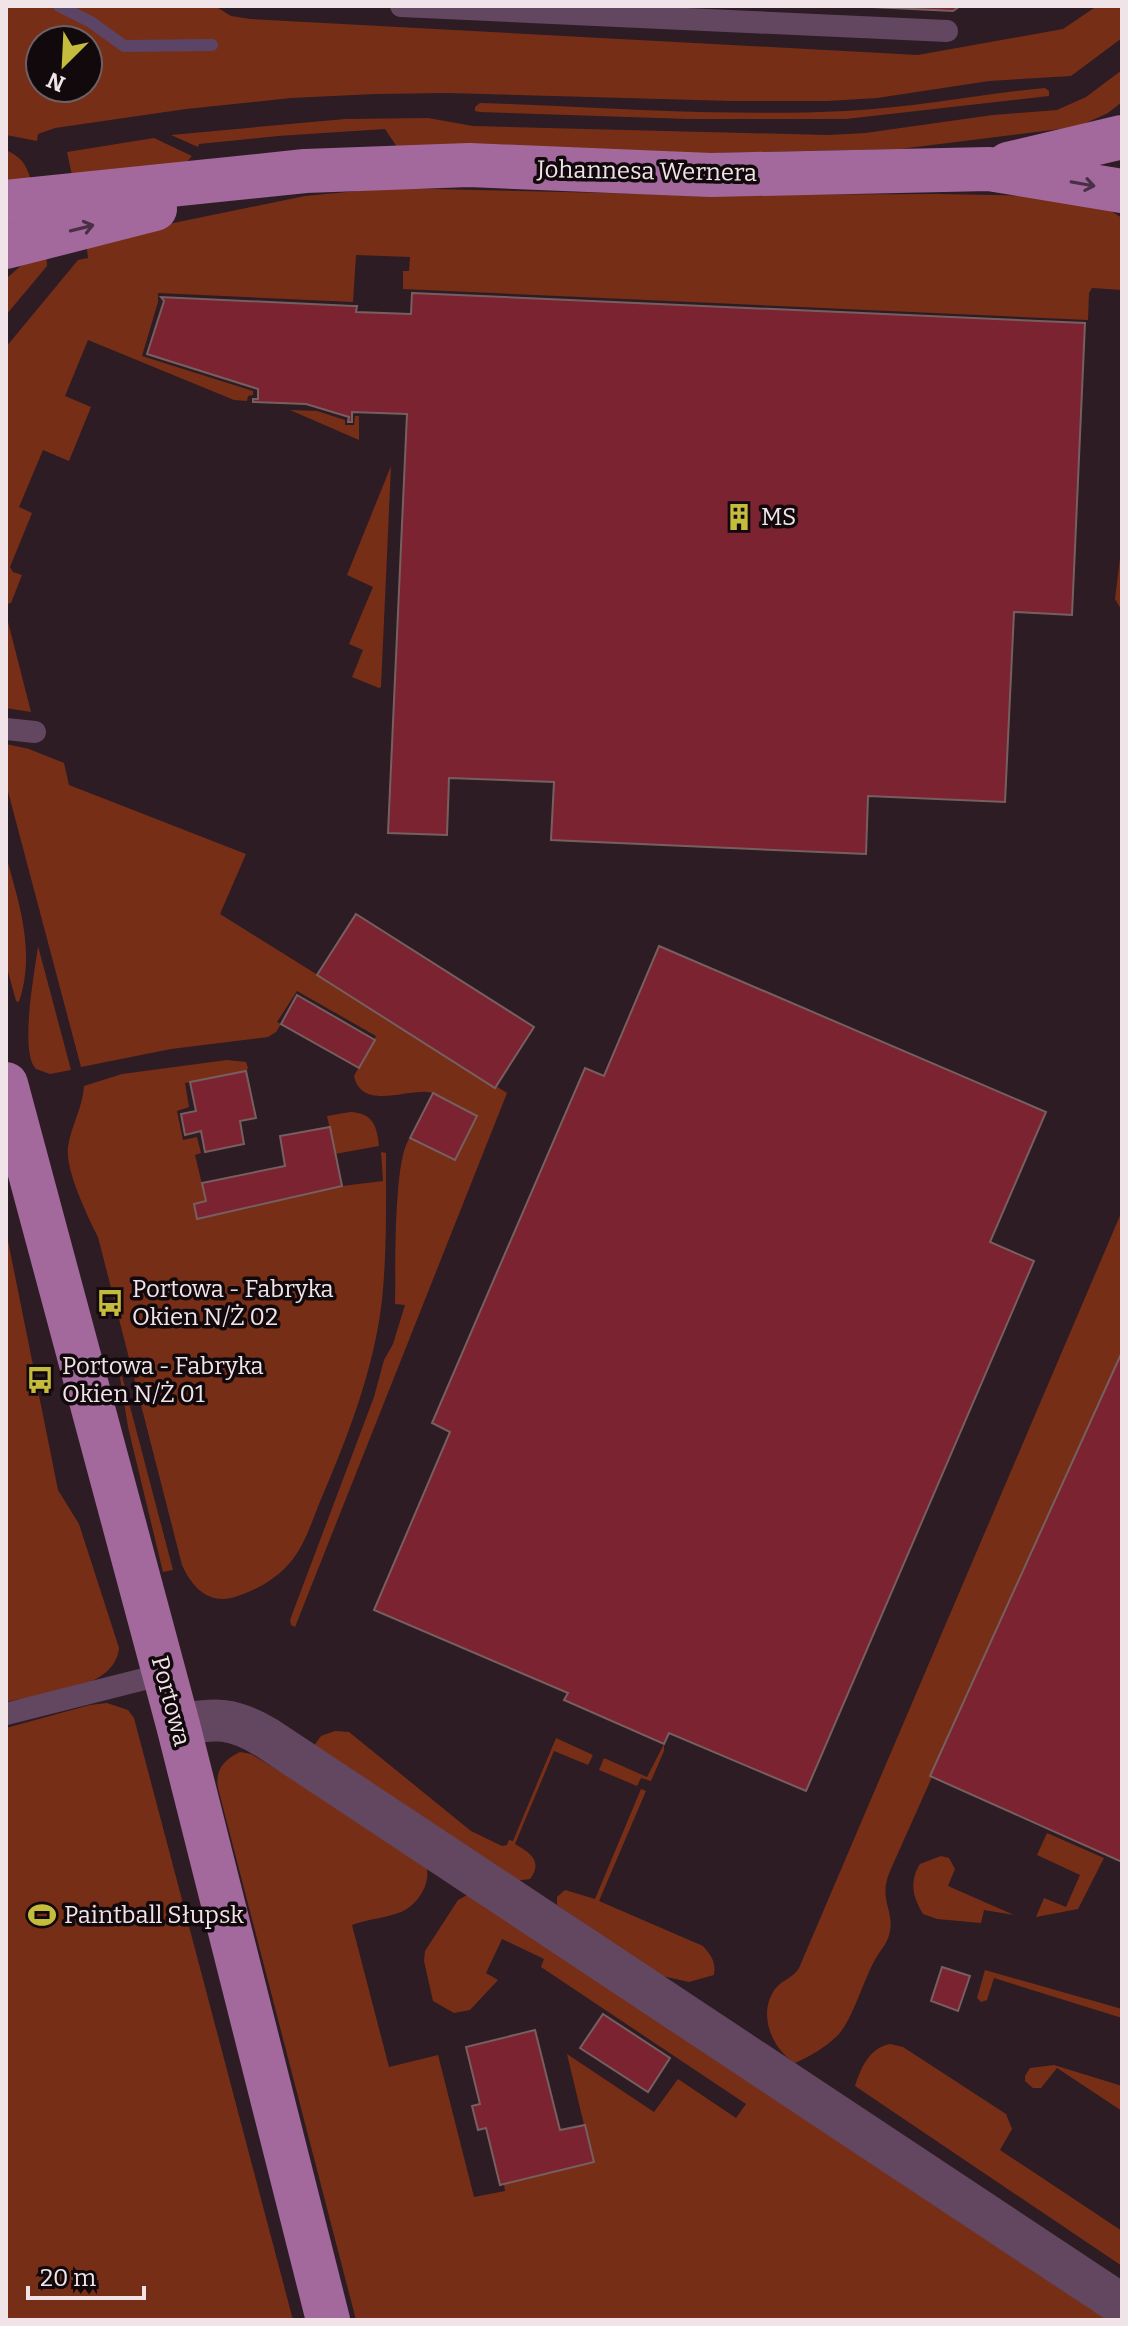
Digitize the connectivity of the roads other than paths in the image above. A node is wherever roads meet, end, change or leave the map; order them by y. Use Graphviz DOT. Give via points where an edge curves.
graph roads {
  1 [pos="401,6"];
  2 [pos="947,31"];
  3 [pos="1122,137"];
  4 [pos="989,169"];
  5 [pos="305,171"];
  6 [pos="1122,191"];
  7 [pos="6,202"];
  8 [pos="6,247"];
  9 [pos="6,729"];
  10 [pos="35,732"];
  11 [pos="7,1089"];
  12 [pos="164,1674"];
  13 [pos="6,1714"];
  14 [pos="178,1725"];
  15 [pos="1122,2305"];
  16 [pos="328,2320"];
  1 -- 2 [label="lane"];
  3 -- 4 [label="main road, Johannesa Wernera"];
  4 -- 5 [label="main road, Johannesa Wernera" via="711,175 469,165"];
  4 -- 6 [label="main road, Johannesa Wernera, one-way"];
  5 -- 7 [label="main road, Johannesa Wernera"];
  8 -- 5 [label="main road, Johannesa Wernera, one-way"];
  9 -- 10 [label="lane"];
  11 -- 12 [label="main road, Portowa"];
  12 -- 13 [label="lane"];
  12 -- 14 [label="main road, Portowa"];
  14 -- 15 [label="street" via="227,1719 267,1738"];
  14 -- 16 [label="main road, Portowa"];
}
